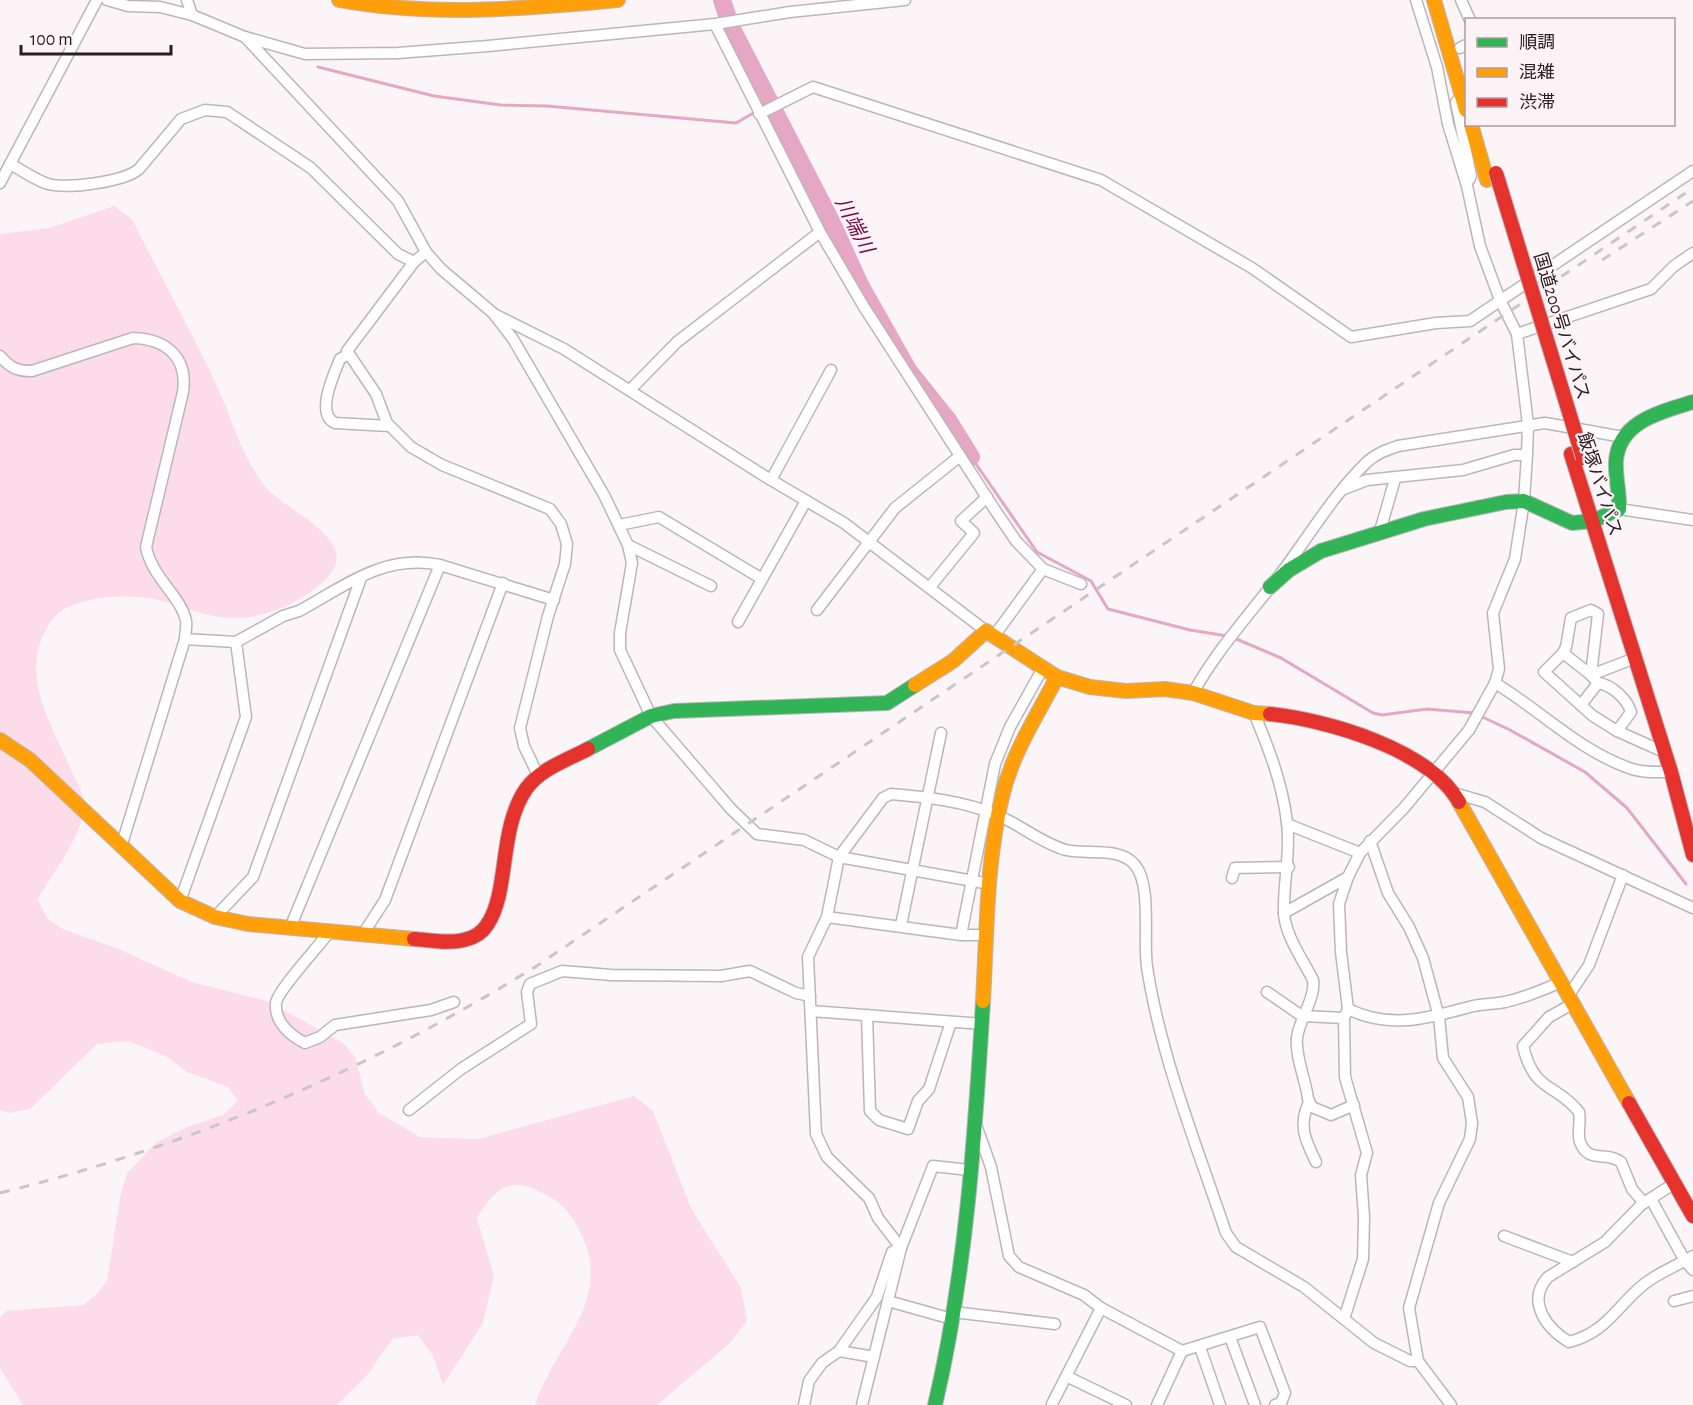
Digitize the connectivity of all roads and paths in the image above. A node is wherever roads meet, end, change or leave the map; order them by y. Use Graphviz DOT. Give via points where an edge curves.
graph roads {
  1 [pos="97,0"];
  2 [pos="107,0"];
  3 [pos="188,0"];
  4 [pos="339,0"];
  5 [pos="618,0"];
  6 [pos="906,0"];
  7 [pos="1416,0"];
  8 [pos="1434,0"];
  9 [pos="1445,0"];
  10 [pos="1461,0"];
  11 [pos="192,15"];
  12 [pos="1469,18"];
  13 [pos="715,24"];
  14 [pos="245,37"];
  15 [pos="1463,46"];
  16 [pos="1458,83"];
  17 [pos="1465,104"];
  18 [pos="759,114"];
  19 [pos="1472,126"];
  20 [pos="1482,126"];
  21 [pos="10,164"];
  22 [pos="1693,171"];
  23 [pos="1492,177"];
  24 [pos="0,183"];
  25 [pos="1467,186"];
  26 [pos="820,232"];
  27 [pos="426,252"];
  28 [pos="1693,253"];
  29 [pos="414,262"];
  30 [pos="1500,300"];
  31 [pos="494,314"];
  32 [pos="1517,334"];
  33 [pos="349,354"];
  34 [pos="0,356"];
  35 [pos="831,370"];
  36 [pos="631,389"];
  37 [pos="1693,402"];
  38 [pos="1528,424"];
  39 [pos="389,426"];
  40 [pos="1623,437"];
  41 [pos="1527,455"];
  42 [pos="960,456"];
  43 [pos="1395,478"];
  44 [pos="771,480"];
  45 [pos="1344,489"];
  46 [pos="987,497"];
  47 [pos="806,501"];
  48 [pos="1524,501"];
  49 [pos="1619,510"];
  50 [pos="1598,519"];
  51 [pos="1693,520"];
  52 [pos="619,525"];
  53 [pos="1380,531"];
  54 [pos="869,541"];
  55 [pos="628,545"];
  56 [pos="440,565"];
  57 [pos="1043,569"];
  58 [pos="361,578"];
  59 [pos="762,579"];
  60 [pos="503,583"];
  61 [pos="1081,584"];
  62 [pos="711,586"];
  63 [pos="930,587"];
  64 [pos="1270,587"];
  65 [pos="554,600"];
  66 [pos="817,610"];
  67 [pos="738,622"];
  68 [pos="990,634"];
  69 [pos="185,639"];
  70 [pos="236,642"];
  71 [pos="1563,653"];
  72 [pos="1635,658"];
  73 [pos="1043,668"];
  74 [pos="1057,677"];
  75 [pos="1594,679"];
  76 [pos="1495,683"];
  77 [pos="1193,693"];
  78 [pos="1581,705"];
  79 [pos="1254,713"];
  80 [pos="651,716"];
  81 [pos="1617,731"];
  82 [pos="941,734"];
  83 [pos="0,740"];
  84 [pos="1664,752"];
  85 [pos="1434,771"];
  86 [pos="1671,772"];
  87 [pos="538,775"];
  88 [pos="1454,793"];
  89 [pos="926,797"];
  90 [pos="991,813"];
  91 [pos="1693,813"];
  92 [pos="1287,824"];
  93 [pos="1370,841"];
  94 [pos="121,847"];
  95 [pos="1360,853"];
  96 [pos="1693,855"];
  97 [pos="839,857"];
  98 [pos="1289,867"];
  99 [pos="911,870"];
  100 [pos="1623,875"];
  101 [pos="1348,877"];
  102 [pos="1232,878"];
  103 [pos="970,880"];
  104 [pos="990,884"];
  105 [pos="180,901"];
  106 [pos="1693,908"];
  107 [pos="1284,913"];
  108 [pos="215,916"];
  109 [pos="827,917"];
  110 [pos="901,925"];
  111 [pos="290,928"];
  112 [pos="330,931"];
  113 [pos="363,934"];
  114 [pos="961,934"];
  115 [pos="987,935"];
  116 [pos="1561,982"];
  117 [pos="1267,992"];
  118 [pos="810,996"];
  119 [pos="1572,999"];
  120 [pos="454,1002"];
  121 [pos="811,1011"];
  122 [pos="1346,1013"];
  123 [pos="867,1015"];
  124 [pos="1302,1016"];
  125 [pos="1438,1017"];
  126 [pos="951,1022"];
  127 [pos="983,1024"];
  128 [pos="1309,1102"];
  129 [pos="1354,1105"];
  130 [pos="409,1110"];
  131 [pos="975,1124"];
  132 [pos="1316,1162"];
  133 [pos="969,1170"];
  134 [pos="1675,1183"];
  135 [pos="1648,1201"];
  136 [pos="1693,1215"];
  137 [pos="1504,1236"];
  138 [pos="901,1248"];
  139 [pos="1689,1259"];
  140 [pos="1573,1262"];
  141 [pos="1693,1270"];
  142 [pos="1693,1296"];
  143 [pos="888,1301"];
  144 [pos="1674,1301"];
  145 [pos="1101,1308"];
  146 [pos="953,1316"];
  147 [pos="1344,1319"];
  148 [pos="1055,1324"];
  149 [pos="1230,1337"];
  150 [pos="1200,1347"];
  151 [pos="839,1351"];
  152 [pos="1182,1351"];
  153 [pos="874,1357"];
  154 [pos="1418,1360"];
  155 [pos="1068,1377"];
  156 [pos="1052,1404"];
  157 [pos="804,1405"];
  158 [pos="862,1405"];
  159 [pos="935,1405"];
  160 [pos="1125,1405"];
  161 [pos="1157,1405"];
  162 [pos="1220,1405"];
  163 [pos="1255,1405"];
  164 [pos="1275,1405"];
  165 [pos="1451,1405"];
  1 -- 21 [label="street"];
  2 -- 11 [label="street"];
  3 -- 11 [label="street"];
  4 -- 5 [label="main road" via="421,11 504,10"];
  6 -- 13 [label="street"];
  7 -- 25 [label="street"];
  8 -- 16 [label="main road"];
  9 -- 15 [label="main road"];
  10 -- 12 [label="street"];
  11 -- 14 [label="street"];
  13 -- 14 [label="street" via="398,53 305,54"];
  13 -- 18 [label="street"];
  14 -- 27 [label="street" via="399,201"];
  16 -- 17 [label="main road"];
  16 -- 25 [label="street" via="1455,98 1471,176"];
  18 -- 26 [label="street"];
  18 -- 30 [label="street" via="813,87 1101,180 1252,268 1351,337 1470,321"];
  19 -- 23 [label="main road"];
  20 -- 23 [label="main road, 国道200号バイパス"];
  21 -- 24 [label="street"];
  21 -- 29 [label="street" via="47,184 132,176 181,119 205,110 227,112 311,168 398,254"];
  22 -- 30 [label="street"];
  23 -- 50 [label="main road, 国道200号バイパス, bridge"];
  25 -- 30 [label="street" via="1480,246"];
  26 -- 36 [label="street" via="677,342"];
  26 -- 42 [label="street"];
  27 -- 29 [label="street"];
  27 -- 31 [label="street"];
  28 -- 32 [label="street" via="1651,289"];
  29 -- 33 [label="street" via="347,351"];
  30 -- 32 [label="street"];
  31 -- 36 [label="street"];
  31 -- 52 [label="street"];
  32 -- 38 [label="street"];
  33 -- 39 [label="street" via="376,394"];
  33 -- 39 [label="street" via="340,359 333,378 327,416 335,423"];
  34 -- 69 [label="street" via="18,371 32,371 133,338 145,338 176,356 184,368 183,392 146,547 149,563 183,612"];
  35 -- 44 [label="street"];
  36 -- 44 [label="street"];
  37 -- 40 [label="main road" via="1643,419"];
  38 -- 40 [label="street" via="1545,423"];
  38 -- 41 [label="street"];
  38 -- 45 [label="street" via="1389,449 1366,462"];
  39 -- 65 [label="street" via="411,447 442,465 550,509 561,524 567,544"];
  40 -- 49 [label="main road" via="1616,460"];
  41 -- 43 [label="street" via="1462,470"];
  41 -- 48 [label="street"];
  42 -- 46 [label="street"];
  42 -- 54 [label="street" via="895,508"];
  43 -- 45 [label="street" via="1367,480"];
  43 -- 53 [label="street"];
  44 -- 47 [label="street"];
  45 -- 64 [label="street"];
  46 -- 57 [label="street" via="1017,541"];
  46 -- 63 [label="street" via="961,520 974,533"];
  47 -- 54 [label="street"];
  47 -- 59 [label="street"];
  48 -- 50 [label="main road" via="1572,524"];
  48 -- 53 [label="main road"];
  48 -- 76 [label="street" via="1515,559 1492,614 1499,669"];
  49 -- 50 [label="main road"];
  49 -- 51 [label="street"];
  50 -- 72 [label="main road, 飯塚バイパス"];
  50 -- 91 [label="main road, 国道200号バイパス"];
  52 -- 55 [label="street"];
  52 -- 59 [label="street" via="659,517"];
  53 -- 64 [label="main road" via="1321,551"];
  54 -- 63 [label="street"];
  54 -- 66 [label="street"];
  55 -- 62 [label="street"];
  55 -- 80 [label="street" via="632,563 620,650"];
  56 -- 58 [label="street" via="422,561 391,564"];
  56 -- 60 [label="street"];
  56 -- 111 [label="street"];
  57 -- 61 [label="street"];
  57 -- 68 [label="street"];
  58 -- 70 [label="street"];
  58 -- 108 [label="street" via="253,877"];
  59 -- 67 [label="street"];
  60 -- 65 [label="street"];
  60 -- 113 [label="street" via="385,900"];
  63 -- 68 [label="street"];
  64 -- 77 [label="street" via="1229,637"];
  65 -- 87 [label="street" via="520,728"];
  68 -- 73 [label="main road"];
  68 -- 80 [label="main road" via="887,703 674,711"];
  69 -- 70 [label="street"];
  69 -- 94 [label="street"];
  70 -- 105 [label="street" via="246,717"];
  71 -- 75 [label="street"];
  71 -- 75 [label="street" via="1571,618 1591,610 1598,614"];
  71 -- 78 [label="street" via="1544,672"];
  72 -- 75 [label="street"];
  72 -- 84 [label="main road, 飯塚バイパス"];
  73 -- 74 [label="main road"];
  73 -- 90 [label="street" via="1010,727 995,764"];
  74 -- 77 [label="main road" via="1090,687"];
  74 -- 90 [label="main road"];
  75 -- 78 [label="street"];
  75 -- 81 [label="street" via="1628,702 1631,712"];
  76 -- 85 [label="street" via="1468,730"];
  76 -- 86 [label="street" via="1521,698 1578,743 1630,769"];
  77 -- 79 [label="main road"];
  78 -- 81 [label="street"];
  79 -- 85 [label="main road" via="1299,717 1351,733"];
  79 -- 92 [label="street" via="1277,768"];
  80 -- 87 [label="main road"];
  80 -- 97 [label="street" via="757,834 804,840"];
  81 -- 84 [label="street"];
  82 -- 89 [label="street"];
  83 -- 94 [label="main road" via="30,760"];
  84 -- 86 [label="main road, 飯塚バイパス"];
  85 -- 88 [label="main road"];
  85 -- 93 [label="street"];
  86 -- 96 [label="main road, 飯塚バイパス"];
  87 -- 113 [label="main road" via="520,796 511,819 495,908 486,928 453,942"];
  88 -- 100 [label="street" via="1485,802 1541,838"];
  88 -- 116 [label="main road"];
  89 -- 90 [label="street"];
  89 -- 97 [label="street" via="891,794 882,798"];
  89 -- 99 [label="street"];
  90 -- 103 [label="street"];
  90 -- 104 [label="main road"];
  90 -- 147 [label="street" via="1047,843 1067,850 1119,855 1139,870 1147,966 1157,1016 1226,1233 1236,1247 1304,1287"];
  92 -- 95 [label="street"];
  92 -- 98 [label="street"];
  93 -- 95 [label="street"];
  93 -- 125 [label="street" via="1388,893 1422,958"];
  94 -- 105 [label="main road"];
  95 -- 101 [label="street"];
  97 -- 99 [label="street"];
  97 -- 109 [label="street"];
  98 -- 102 [label="street" via="1235,868"];
  98 -- 107 [label="street"];
  99 -- 103 [label="street"];
  99 -- 110 [label="street"];
  100 -- 106 [label="street"];
  100 -- 119 [label="street"];
  101 -- 107 [label="street"];
  101 -- 122 [label="street" via="1339,904"];
  103 -- 104 [label="street"];
  103 -- 114 [label="street"];
  104 -- 115 [label="main road"];
  105 -- 108 [label="main road"];
  107 -- 124 [label="street" via="1313,980 1314,987"];
  108 -- 111 [label="main road"];
  109 -- 110 [label="street"];
  109 -- 118 [label="street" via="808,957"];
  110 -- 114 [label="street"];
  111 -- 112 [label="main road"];
  112 -- 113 [label="main road"];
  112 -- 120 [label="street" via="283,988 276,1003 279,1018 291,1036 305,1043 335,1025 431,1010"];
  114 -- 115 [label="street"];
  115 -- 127 [label="main road"];
  116 -- 119 [label="main road"];
  116 -- 125 [label="street" via="1505,1002"];
  117 -- 124 [label="street"];
  118 -- 121 [label="street"];
  118 -- 130 [label="street" via="750,971 721,976 562,971 530,984 527,992 531,1024 442,1082"];
  119 -- 134 [label="main road"];
  119 -- 135 [label="street" via="1523,1046 1526,1059 1535,1077 1579,1112 1579,1140 1585,1151 1596,1158 1621,1162 1632,1189"];
  121 -- 123 [label="street"];
  121 -- 138 [label="street" via="816,1134 827,1157 869,1198 878,1218"];
  122 -- 124 [label="street"];
  122 -- 125 [label="street" via="1389,1022"];
  122 -- 129 [label="street" via="1345,1077"];
  123 -- 126 [label="street"];
  123 -- 126 [label="street" via="870,1111 879,1120 908,1129 918,1101 928,1089"];
  124 -- 128 [label="street" via="1297,1041"];
  125 -- 154 [label="street" via="1443,1058 1468,1097 1472,1123 1470,1139 1439,1203 1409,1308"];
  126 -- 127 [label="street"];
  127 -- 131 [label="main road"];
  128 -- 129 [label="street" via="1331,1114"];
  128 -- 132 [label="street" via="1302,1131"];
  129 -- 147 [label="street" via="1367,1153 1360,1175 1363,1259"];
  131 -- 133 [label="main road"];
  131 -- 145 [label="street" via="991,1167 1009,1256 1019,1267 1084,1295"];
  133 -- 138 [label="street" via="933,1166"];
  133 -- 146 [label="main road"];
  134 -- 135 [label="street"];
  134 -- 136 [label="main road"];
  135 -- 139 [label="street"];
  135 -- 140 [label="street" via="1605,1242"];
  137 -- 140 [label="street"];
  138 -- 143 [label="street"];
  138 -- 151 [label="street" via="892,1252 877,1297"];
  139 -- 140 [label="street" via="1644,1284 1602,1328 1569,1342 1540,1315 1537,1299 1548,1277"];
  139 -- 141 [label="street"];
  142 -- 144 [label="street"];
  143 -- 146 [label="street"];
  143 -- 153 [label="street"];
  145 -- 152 [label="street"];
  145 -- 155 [label="street"];
  146 -- 148 [label="street"];
  146 -- 159 [label="main road"];
  147 -- 154 [label="street" via="1374,1343 1410,1361"];
  149 -- 150 [label="street"];
  149 -- 163 [label="street"];
  149 -- 164 [label="street" via="1260,1327 1285,1393 1281,1403"];
  150 -- 152 [label="street"];
  150 -- 162 [label="street"];
  151 -- 153 [label="street"];
  151 -- 157 [label="street" via="822,1363 809,1381"];
  152 -- 161 [label="street"];
  153 -- 158 [label="street"];
  154 -- 165 [label="street"];
  155 -- 156 [label="street"];
  155 -- 160 [label="street"];
}
